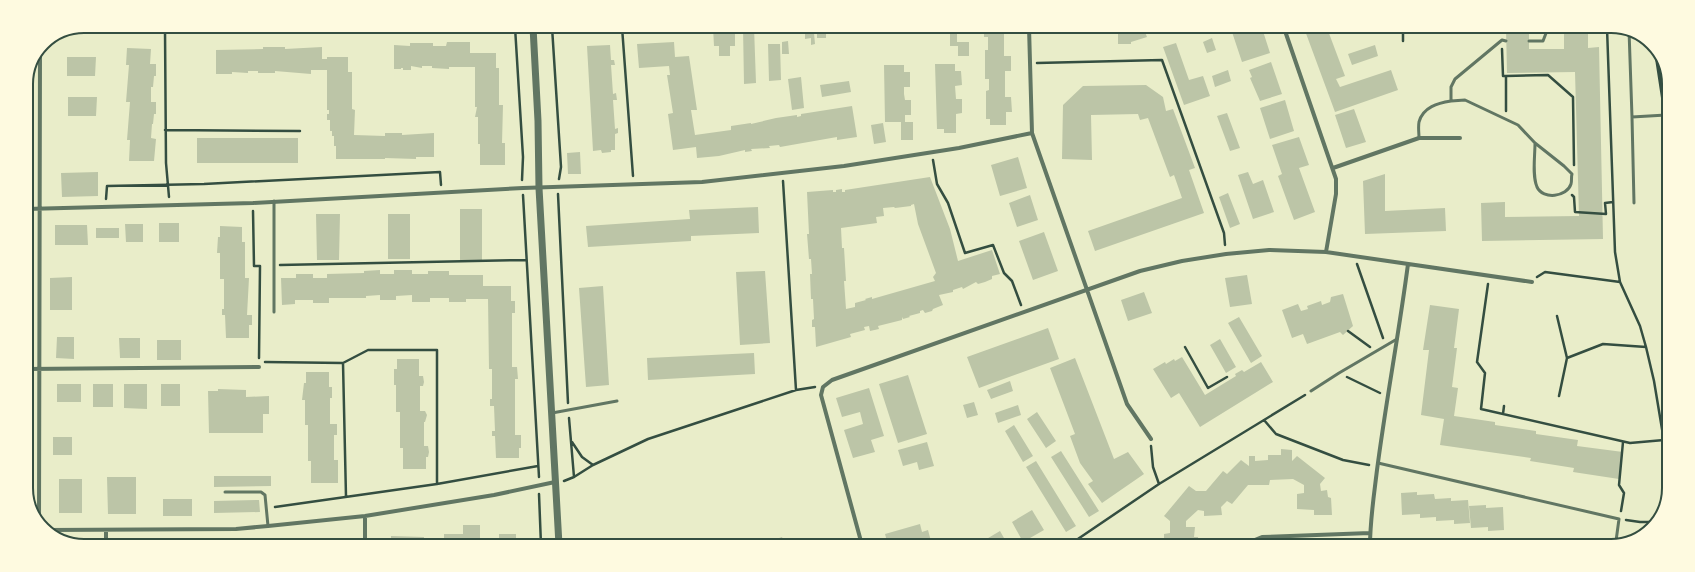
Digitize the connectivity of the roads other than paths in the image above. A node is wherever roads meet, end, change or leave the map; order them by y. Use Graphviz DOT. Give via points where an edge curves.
graph roads {
  1 [pos="533,33"];
  2 [pos="1029,33"];
  3 [pos="1286,33"];
  4 [pos="1546,33"];
  5 [pos="1629,36"];
  6 [pos="1506,41"];
  7 [pos="1529,41"];
  8 [pos="40,59"];
  9 [pos="1451,101"];
  10 [pos="1662,115"];
  11 [pos="1632,117"];
  12 [pos="1032,133"];
  13 [pos="1419,138"];
  14 [pos="1460,138"];
  15 [pos="1535,143"];
  16 [pos="1333,168"];
  17 [pos="539,188"];
  18 [pos="274,201"];
  19 [pos="1634,203"];
  20 [pos="33,209"];
  21 [pos="39,209"];
  22 [pos="1326,252"];
  23 [pos="1408,264"];
  24 [pos="1532,282"];
  25 [pos="1086,291"];
  26 [pos="274,312"];
  27 [pos="1398,339"];
  28 [pos="259,367"];
  29 [pos="33,369"];
  30 [pos="40,369"];
  31 [pos="1311,391"];
  32 [pos="617,401"];
  33 [pos="552,413"];
  34 [pos="1151,439"];
  35 [pos="1378,464"];
  36 [pos="555,482"];
  37 [pos="225,492"];
  38 [pos="39,513"];
  39 [pos="365,516"];
  40 [pos="268,526"];
  41 [pos="55,530"];
  42 [pos="106,530"];
  43 [pos="1370,533"];
  44 [pos="106,539"];
  45 [pos="365,539"];
  46 [pos="559,539"];
  47 [pos="860,539"];
  48 [pos="1257,539"];
  49 [pos="1370,539"];
  50 [pos="1617,539"];
  1 -- 17 [label="street"];
  2 -- 12 [label="street"];
  3 -- 16 [label="street"];
  4 -- 7 [label="lane" via="1543,41"];
  5 -- 11 [label="lane"];
  6 -- 9 [label="lane" via="1502,40 1455,79 1451,87"];
  8 -- 21 [label="street"];
  9 -- 13 [label="lane" via="1438,103 1426,110 1419,122"];
  9 -- 15 [label="lane" via="1465,100 1506,119 1518,125"];
  10 -- 11 [label="lane"];
  11 -- 19 [label="lane"];
  12 -- 17 [label="street" via="959,148 783,174 702,182"];
  12 -- 25 [label="street"];
  13 -- 14 [label="street"];
  13 -- 16 [label="street"];
  15 -- 15 [label="lane" via="1535,178 1540,192 1560,194 1567,190 1571,184 1572,174"];
  16 -- 22 [label="street" via="1336,194"];
  17 -- 18 [label="street"];
  17 -- 33 [label="street"];
  18 -- 21 [label="street"];
  18 -- 26 [label="lane"];
  20 -- 21 [label="street"];
  21 -- 30 [label="street"];
  22 -- 23 [label="street"];
  22 -- 25 [label="street" via="1269,250 1182,261 1140,271"];
  23 -- 24 [label="street"];
  23 -- 27 [label="street"];
  25 -- 34 [label="street" via="1127,404"];
  25 -- 47 [label="street" via="832,380 823,387 821,395"];
  27 -- 31 [label="lane"];
  27 -- 35 [label="street"];
  28 -- 30 [label="street"];
  29 -- 30 [label="street"];
  30 -- 38 [label="street"];
  32 -- 33 [label="lane"];
  33 -- 36 [label="street"];
  35 -- 43 [label="street"];
  35 -- 50 [label="lane" via="1619,519"];
  36 -- 39 [label="street"];
  36 -- 46 [label="street"];
  37 -- 40 [label="lane" via="261,492 265,496"];
  39 -- 40 [label="street"];
  39 -- 45 [label="street"];
  40 -- 42 [label="street" via="236,529"];
  41 -- 42 [label="street"];
  42 -- 44 [label="street"];
  43 -- 48 [label="street"];
  43 -- 49 [label="street"];
}
